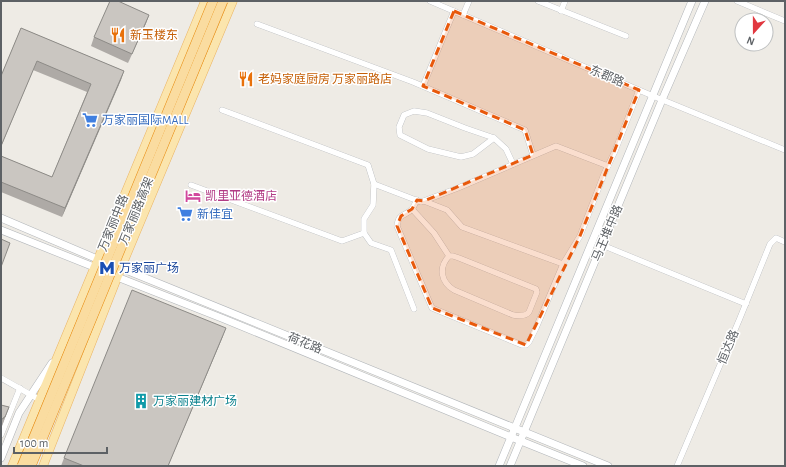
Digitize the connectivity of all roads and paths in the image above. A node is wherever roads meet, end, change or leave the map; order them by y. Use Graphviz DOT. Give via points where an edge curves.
graph roads {
  1 [pos="205,1"];
  2 [pos="213,1"];
  3 [pos="223,1"];
  4 [pos="232,1"];
  5 [pos="430,1"];
  6 [pos="469,1"];
  7 [pos="538,1"];
  8 [pos="565,1"];
  9 [pos="692,1"];
  10 [pos="705,1"];
  11 [pos="737,1"];
  12 [pos="561,10"];
  13 [pos="454,11"];
  14 [pos="463,15"];
  15 [pos="785,21"];
  16 [pos="257,24"];
  17 [pos="626,36"];
  18 [pos="423,86"];
  19 [pos="639,90"];
  20 [pos="653,96"];
  21 [pos="662,100"];
  22 [pos="222,110"];
  23 [pos="494,138"];
  24 [pos="785,150"];
  25 [pos="533,155"];
  26 [pos="513,164"];
  27 [pos="608,166"];
  28 [pos="374,184"];
  29 [pos="192,185"];
  30 [pos="416,200"];
  31 [pos="424,201"];
  32 [pos="412,209"];
  33 [pos="1,218"];
  34 [pos="1,230"];
  35 [pos="364,233"];
  36 [pos="785,242"];
  37 [pos="602,244"];
  38 [pos="449,256"];
  39 [pos="98,259"];
  40 [pos="563,264"];
  41 [pos="95,268"];
  42 [pos="121,268"];
  43 [pos="117,277"];
  44 [pos="746,304"];
  45 [pos="414,309"];
  46 [pos="60,352"];
  47 [pos="1,378"];
  48 [pos="20,388"];
  49 [pos="32,395"];
  50 [pos="40,400"];
  51 [pos="1,413"];
  52 [pos="8,416"];
  53 [pos="514,428"];
  54 [pos="524,432"];
  55 [pos="1,435"];
  56 [pos="511,437"];
  57 [pos="520,441"];
  58 [pos="1,458"];
  59 [pos="12,466"];
  60 [pos="22,466"];
  61 [pos="31,466"];
  62 [pos="43,466"];
  63 [pos="499,466"];
  64 [pos="510,466"];
  65 [pos="583,466"];
  66 [pos="608,466"];
  67 [pos="677,466"];
  1 -- 39 [label="main road, 万家丽中路"];
  2 -- 60 [label="highway, 万家丽路高架, bridge"];
  3 -- 61 [label="highway, 万家丽路高架, bridge"];
  4 -- 42 [label="main road, 万家丽中路"];
  5 -- 13 [label="street, 东郡路"];
  6 -- 14 [label="street"];
  7 -- 12 [label="street"];
  8 -- 12 [label="street"];
  9 -- 20 [label="main road, 马王堆中路"];
  10 -- 21 [label="main road, 马王堆中路"];
  11 -- 15 [label="street"];
  12 -- 17 [label="street"];
  13 -- 14 [label="street, 东郡路"];
  13 -- 18 [label="street"];
  14 -- 19 [label="street, 东郡路"];
  16 -- 18 [label="street"];
  18 -- 25 [label="street" via="524,130"];
  19 -- 20 [label="street, 东郡路"];
  19 -- 27 [label="street"];
  20 -- 21 [label="street, 东郡路"];
  20 -- 53 [label="main road, 马王堆中路"];
  21 -- 24 [label="street, 东郡路"];
  21 -- 37 [label="main road, 马王堆中路"];
  22 -- 28 [label="street" via="368,165"];
  23 -- 23 [label="street" via="473,154 461,157 428,149 400,135 399,127 404,115 414,111 427,113"];
  23 -- 26 [label="street" via="506,149"];
  25 -- 26 [label="street"];
  25 -- 27 [label="street" via="556,146"];
  26 -- 31 [label="street"];
  27 -- 40 [label="street" via="580,236"];
  28 -- 30 [label="street"];
  28 -- 35 [label="street" via="373,205 364,219"];
  29 -- 35 [label="street" via="342,241"];
  30 -- 31 [label="street"];
  30 -- 32 [label="street"];
  31 -- 40 [label="street" via="447,210 462,227"];
  32 -- 38 [label="street" via="434,233"];
  32 -- 40 [label="street" via="401,216 397,226 432,308 522,345 529,342"];
  33 -- 39 [label="main road, 荷花路"];
  34 -- 41 [label="main road, 荷花路"];
  35 -- 45 [label="street" via="371,244 391,250"];
  36 -- 44 [label="street, 恒达路" via="776,238 770,244"];
  37 -- 44 [label="street"];
  37 -- 54 [label="main road, 马王堆中路"];
  38 -- 38 [label="street" via="536,288 537,292 528,314 512,316 447,286 442,274"];
  39 -- 41 [label="main road, 万家丽中路"];
  39 -- 42 [label="main road, 荷花路"];
  41 -- 43 [label="main road, 荷花路"];
  41 -- 46 [label="main road, 万家丽中路"];
  42 -- 43 [label="main road, 万家丽中路"];
  42 -- 53 [label="main road, 荷花路"];
  43 -- 56 [label="main road, 荷花路"];
  43 -- 62 [label="main road, 万家丽中路"];
  44 -- 67 [label="street, 恒达路"];
  46 -- 49 [label="main road"];
  46 -- 50 [label="main road, 万家丽中路"];
  47 -- 48 [label="street"];
  48 -- 49 [label="street"];
  48 -- 52 [label="street"];
  49 -- 50 [label="street"];
  49 -- 58 [label="main road" via="19,413"];
  50 -- 59 [label="main road, 万家丽中路"];
  51 -- 52 [label="street"];
  52 -- 55 [label="street"];
  53 -- 54 [label="main road, 荷花路"];
  53 -- 56 [label="main road, 马王堆中路"];
  54 -- 57 [label="main road, 马王堆中路"];
  54 -- 66 [label="main road, 荷花路"];
  56 -- 57 [label="main road, 荷花路"];
  56 -- 63 [label="main road, 马王堆中路"];
  57 -- 64 [label="main road, 马王堆中路"];
  57 -- 65 [label="main road, 荷花路"];
}
